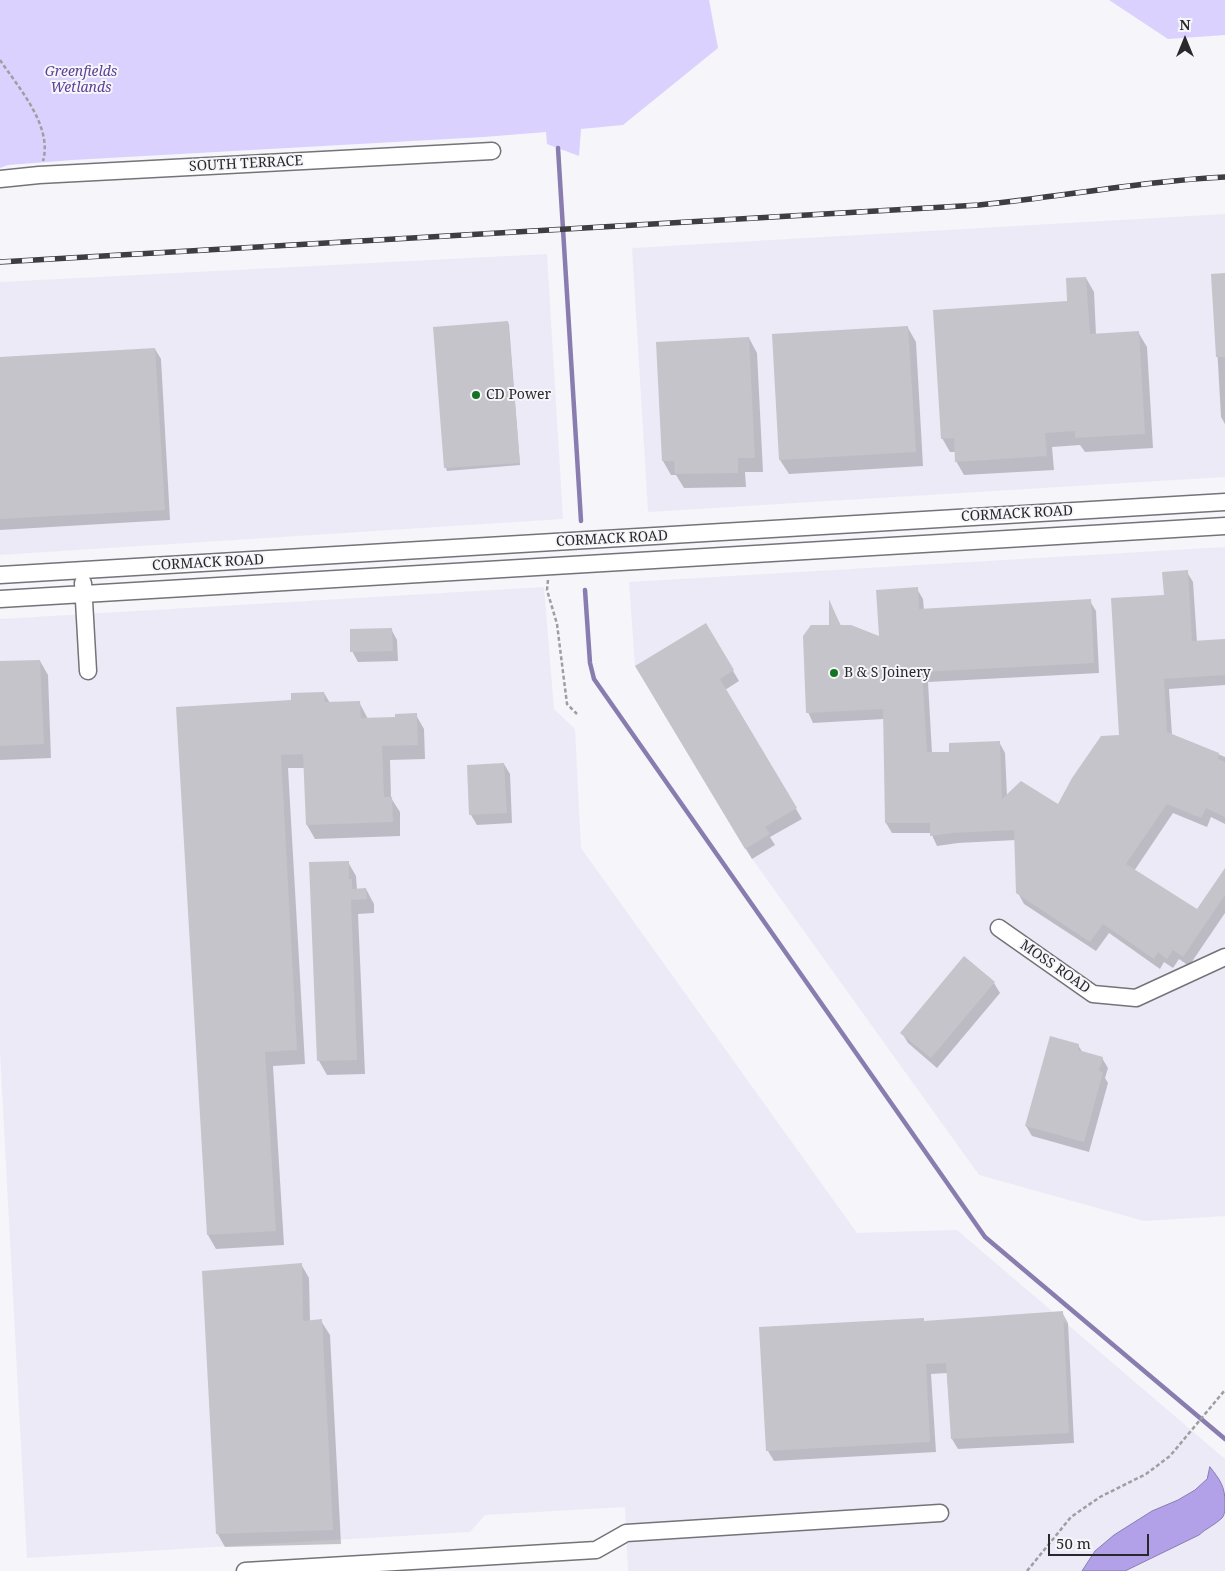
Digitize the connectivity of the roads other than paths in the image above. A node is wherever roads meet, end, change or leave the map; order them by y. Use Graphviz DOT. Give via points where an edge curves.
graph roads {
  1 [pos="492,151"];
  2 [pos="0,179"];
  3 [pos="1225,502"];
  4 [pos="1225,526"];
  5 [pos="82,570"];
  6 [pos="0,575"];
  7 [pos="84,594"];
  8 [pos="0,599"];
  9 [pos="88,671"];
  10 [pos="999,928"];
  11 [pos="1225,957"];
  12 [pos="940,1513"];
  13 [pos="245,1571"];
  1 -- 2 [label="street, SOUTH TERRACE"];
  3 -- 5 [label="street, CORMACK ROAD"];
  4 -- 7 [label="street, CORMACK ROAD"];
  5 -- 6 [label="street, CORMACK ROAD"];
  5 -- 7 [label="street"];
  7 -- 8 [label="street, CORMACK ROAD"];
  7 -- 9 [label="street"];
  10 -- 11 [label="street, MOSS ROAD" via="1093,994 1136,998"];
  12 -- 13 [label="street" via="626,1533 596,1550"];
}
